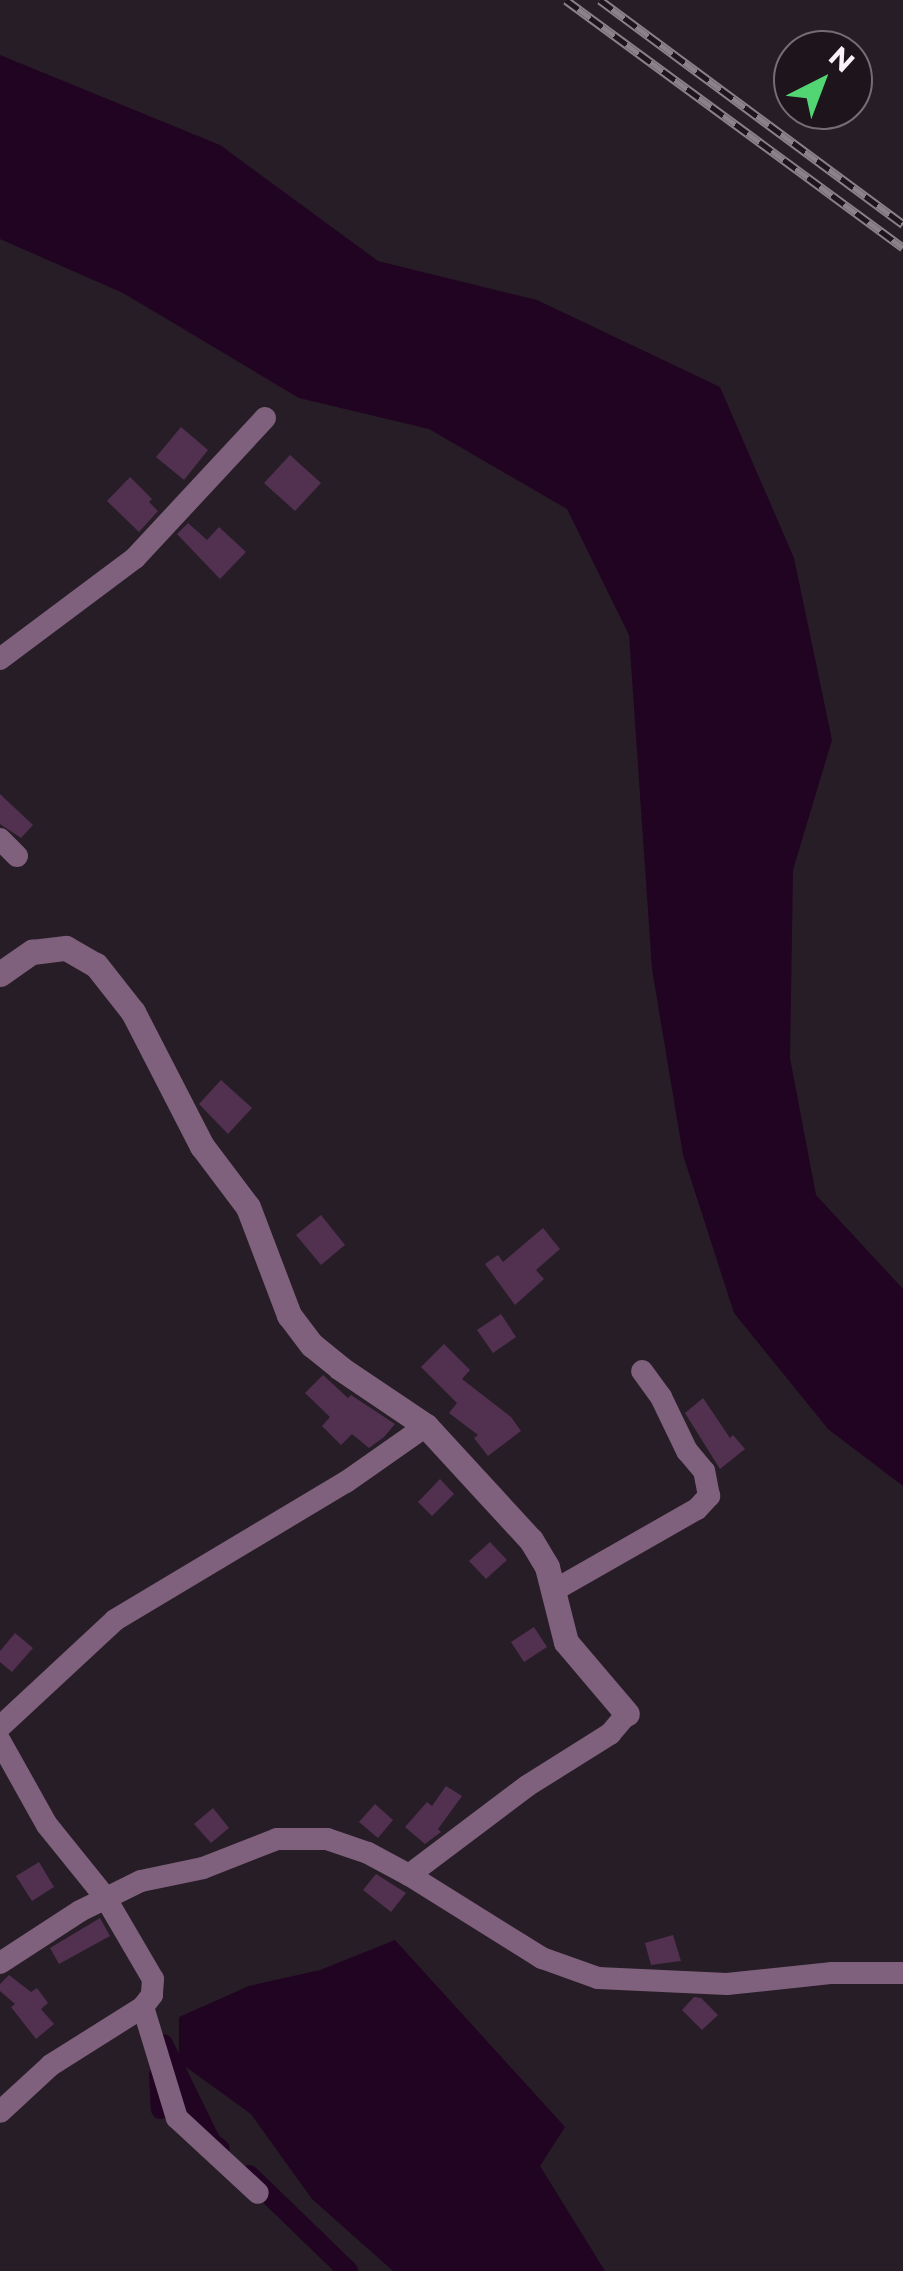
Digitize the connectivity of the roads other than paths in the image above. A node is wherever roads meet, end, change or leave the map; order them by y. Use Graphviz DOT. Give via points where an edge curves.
graph roads {
  1 [pos="265,418"];
  2 [pos="0,659"];
  3 [pos="0,839"];
  4 [pos="17,856"];
  5 [pos="0,974"];
  6 [pos="642,1370"];
  7 [pos="426,1426"];
  8 [pos="553,1591"];
  9 [pos="627,1714"];
  10 [pos="0,1727"];
  11 [pos="0,1741"];
  12 [pos="408,1875"];
  13 [pos="104,1896"];
  14 [pos="0,1963"];
  15 [pos="903,1973"];
  16 [pos="144,2007"];
  17 [pos="0,2112"];
  18 [pos="258,2193"];
  1 -- 2 [label="street" via="135,558"];
  3 -- 4 [label="street"];
  5 -- 7 [label="street" via="32,952 66,948 96,964 132,1012 202,1146 248,1207 289,1315 326,1357"];
  6 -- 8 [label="street" via="704,1471 708,1496 697,1509"];
  7 -- 8 [label="street" via="532,1540"];
  7 -- 10 [label="street" via="346,1482 115,1620"];
  8 -- 9 [label="street" via="566,1642"];
  9 -- 12 [label="street" via="610,1734"];
  11 -- 13 [label="street" via="47,1824"];
  12 -- 13 [label="street" via="327,1839 277,1839"];
  12 -- 15 [label="street" via="542,1958 598,1978 728,1984"];
  13 -- 14 [label="street"];
  13 -- 16 [label="street" via="153,1979"];
  16 -- 17 [label="street" via="52,2065"];
  16 -- 18 [label="street" via="177,2118"];
}
